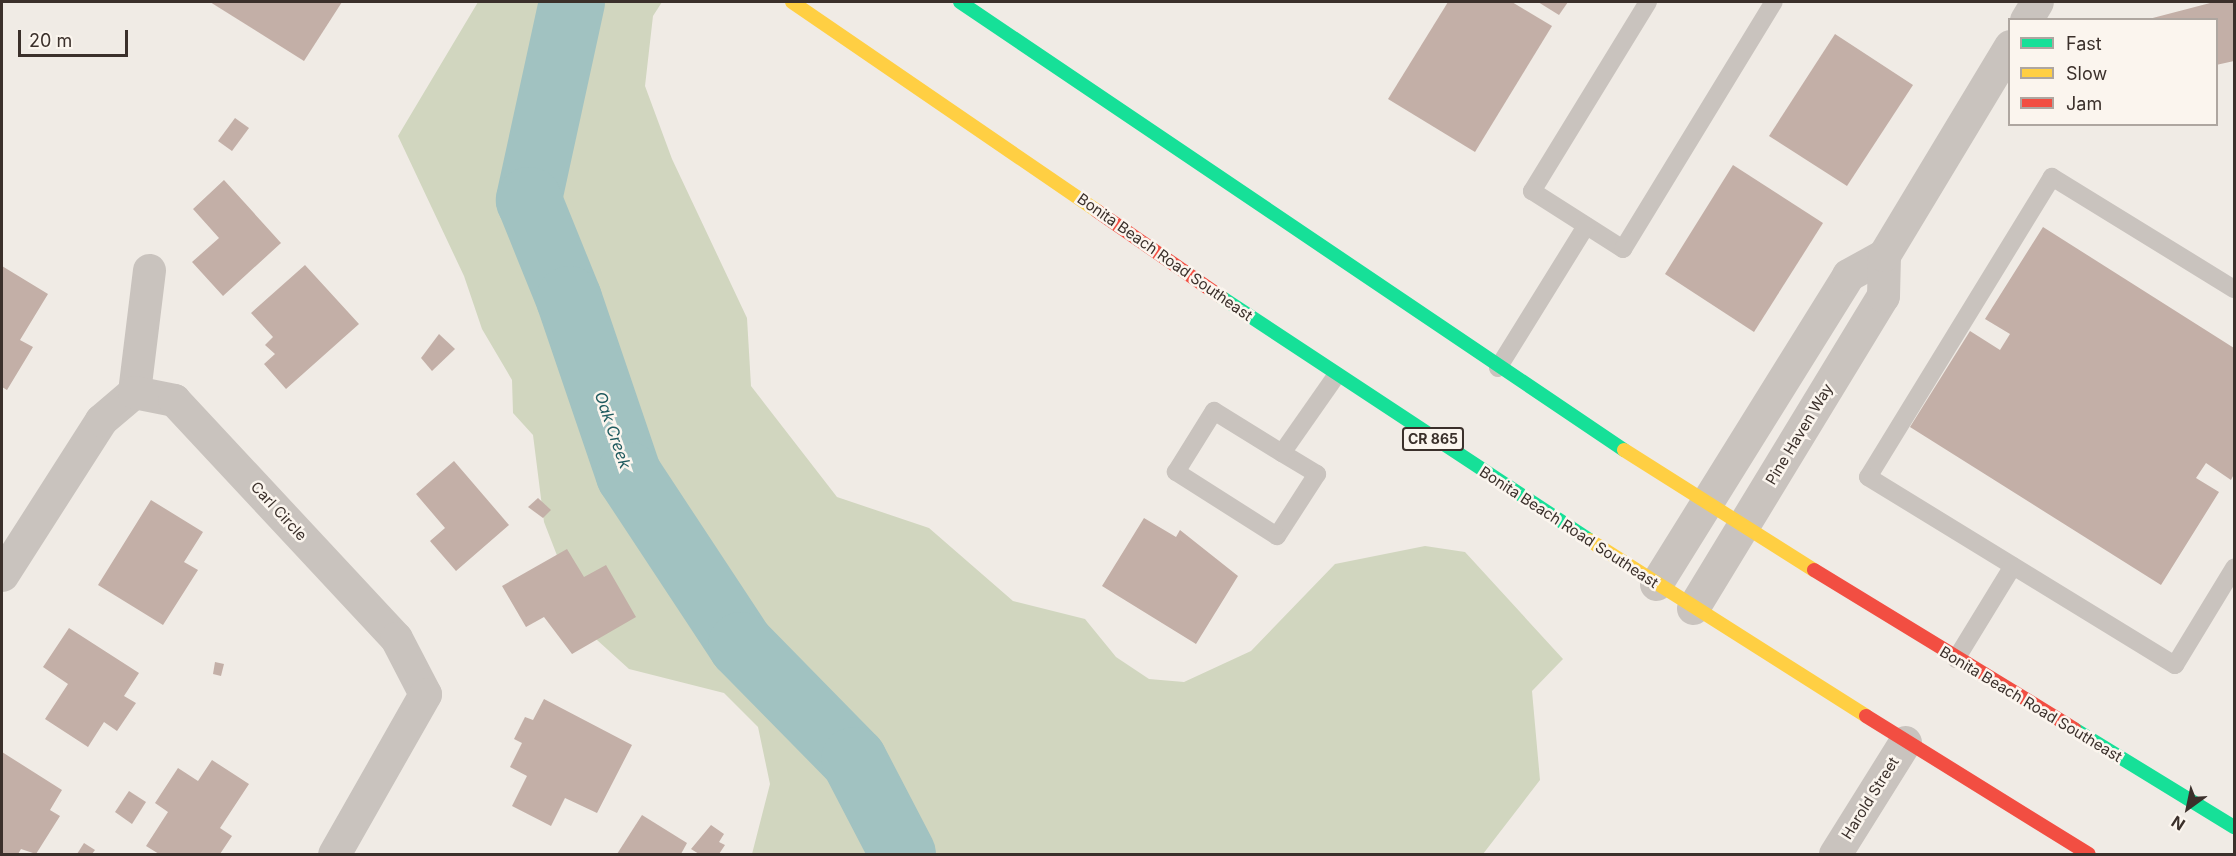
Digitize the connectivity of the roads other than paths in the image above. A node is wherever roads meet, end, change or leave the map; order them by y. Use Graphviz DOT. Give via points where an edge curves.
graph roads {
  1 [pos="792,2"];
  2 [pos="960,2"];
  3 [pos="1648,2"];
  4 [pos="1774,2"];
  5 [pos="2037,2"];
  6 [pos="2027,18"];
  7 [pos="2008,49"];
  8 [pos="1586,226"];
  9 [pos="1884,255"];
  10 [pos="149,270"];
  11 [pos="2235,289"];
  12 [pos="1498,368"];
  13 [pos="1336,376"];
  14 [pos="134,393"];
  15 [pos="1282,453"];
  16 [pos="1705,502"];
  17 [pos="1742,526"];
  18 [pos="2013,566"];
  19 [pos="2235,568"];
  20 [pos="2,575"];
  21 [pos="1656,584"];
  22 [pos="1693,608"];
  23 [pos="1956,659"];
  24 [pos="1905,742"];
  25 [pos="2235,827"];
  26 [pos="334,855"];
  27 [pos="1834,855"];
  28 [pos="2089,855"];
  1 -- 13 [label="main road, Bonita Beach Road Southeast / CR 865"];
  2 -- 12 [label="main road, Bonita Beach Road Southeast"];
  3 -- 8 [label="lane" via="1532,191"];
  4 -- 8 [label="lane" via="1623,249"];
  5 -- 6 [label="street"];
  7 -- 9 [label="street, Pine Haven Way"];
  8 -- 12 [label="lane"];
  9 -- 16 [label="street, Pine Haven Way" via="1848,276"];
  9 -- 17 [label="street, Pine Haven Way" via="1883,296"];
  10 -- 14 [label="street"];
  11 -- 18 [label="lane" via="2052,177 1868,477"];
  12 -- 16 [label="main road, Bonita Beach Road Southeast"];
  13 -- 15 [label="lane"];
  13 -- 21 [label="main road, Bonita Beach Road Southeast / CR 865"];
  14 -- 20 [label="street" via="101,420"];
  14 -- 26 [label="street, Carl Circle" via="174,400 396,638 424,694"];
  15 -- 15 [label="lane" via="1214,411 1176,472 1277,536 1317,474"];
  16 -- 17 [label="main road, Bonita Beach Road Southeast"];
  16 -- 21 [label="street, Pine Haven Way"];
  17 -- 22 [label="street, Pine Haven Way"];
  17 -- 23 [label="main road, Bonita Beach Road Southeast"];
  18 -- 19 [label="lane" via="2175,665"];
  18 -- 23 [label="lane"];
  21 -- 22 [label="main road, Bonita Beach Road Southeast / CR 865"];
  22 -- 24 [label="main road, Bonita Beach Road Southeast / CR 865"];
  23 -- 25 [label="main road, Bonita Beach Road Southeast"];
  24 -- 27 [label="street, Harold Street"];
  24 -- 28 [label="main road, Bonita Beach Road Southeast / CR 865"];
}
